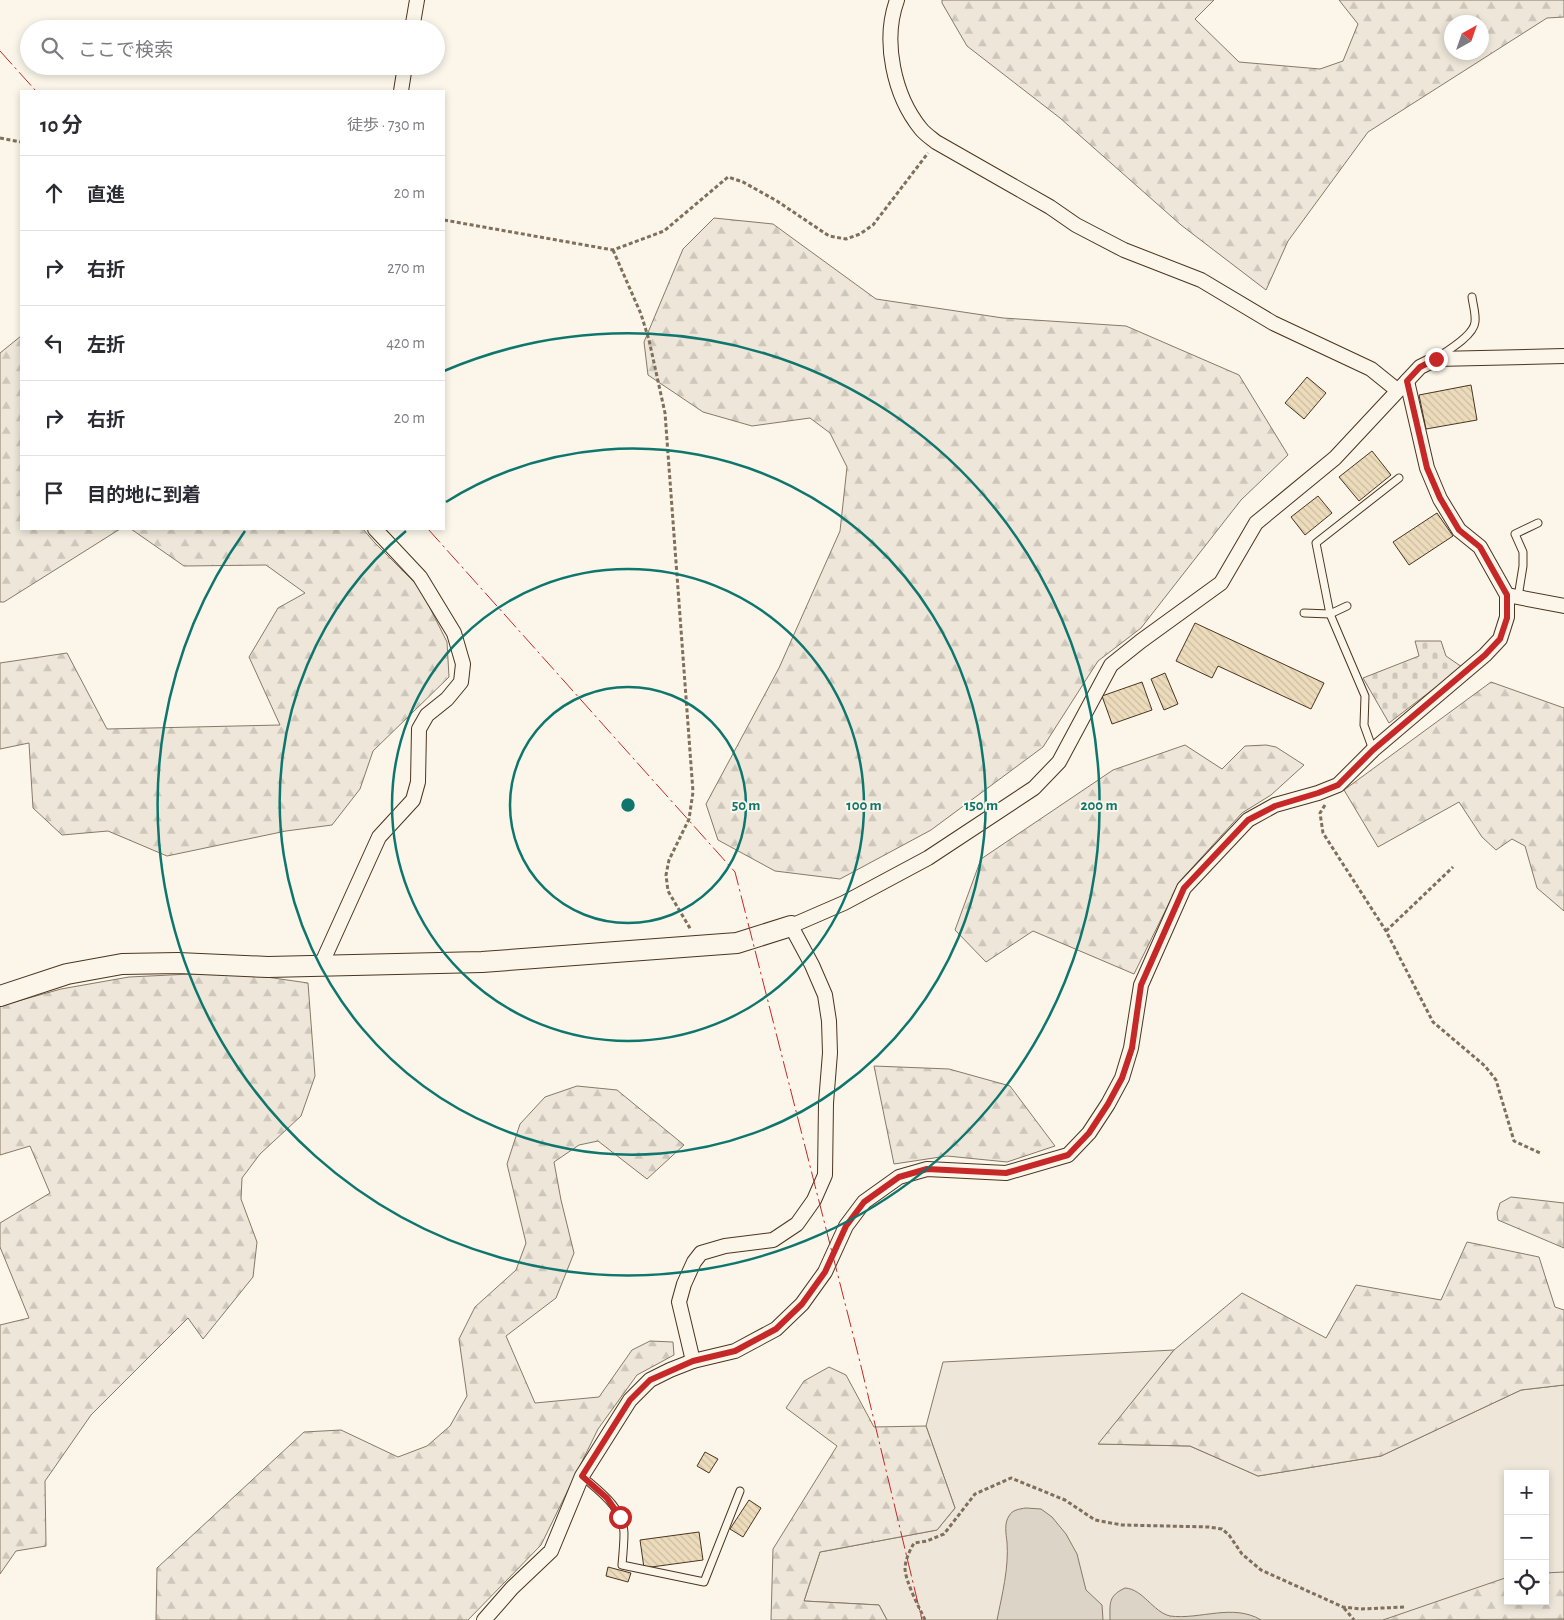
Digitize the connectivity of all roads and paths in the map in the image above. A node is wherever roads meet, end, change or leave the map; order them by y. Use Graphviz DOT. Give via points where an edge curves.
graph roads {
  1 [pos="417,0"];
  2 [pos="897,0"];
  3 [pos="414,20"];
  4 [pos="404,75"];
  5 [pos="401,90"];
  6 [pos="0,138"];
  7 [pos="20,142"];
  8 [pos="936,142"];
  9 [pos="445,220"];
  10 [pos="613,250"];
  11 [pos="1472,298"];
  12 [pos="1564,356"];
  13 [pos="1436,359"];
  14 [pos="1402,386"];
  15 [pos="1399,478"];
  16 [pos="1538,523"];
  17 [pos="376,530"];
  18 [pos="1513,596"];
  19 [pos="1347,606"];
  20 [pos="1564,606"];
  21 [pos="1304,613"];
  22 [pos="1330,614"];
  23 [pos="1373,750"];
  24 [pos="1338,785"];
  25 [pos="1453,867"];
  26 [pos="791,926"];
  27 [pos="1386,931"];
  28 [pos="700,945"];
  29 [pos="321,966"];
  30 [pos="0,996"];
  31 [pos="1540,1153"];
  32 [pos="693,1361"];
  33 [pos="582,1476"];
  34 [pos="740,1491"];
  35 [pos="1343,1607"];
  36 [pos="1406,1607"];
  37 [pos="484,1620"];
  38 [pos="925,1620"];
  39 [pos="1354,1620"];
  1 -- 3 [label="street"];
  2 -- 8 [label="street" via="890,52 895,77 912,116 922,131"];
  4 -- 5 [label="street"];
  6 -- 7 [label="path"];
  8 -- 10 [label="path" via="873,225 860,234 846,238 829,236 777,201 728,177 664,231"];
  8 -- 14 [label="street" via="1124,250 1201,280 1273,322"];
  9 -- 10 [label="path"];
  10 -- 28 [label="path" via="641,314 664,413 694,792 689,819 669,860 666,875 668,891"];
  11 -- 13 [label="lane" via="1476,323 1472,330"];
  12 -- 13 [label="street"];
  13 -- 14 [label="street" via="1420,367"];
  14 -- 18 [label="street" via="1427,468 1440,498 1459,530 1480,547"];
  14 -- 26 [label="street" via="1335,458 1256,523 1221,583 1110,665 1059,762 1034,788 928,858 844,903"];
  15 -- 22 [label="lane" via="1316,542"];
  16 -- 18 [label="lane" via="1515,534 1523,552 1523,566"];
  17 -- 29 [label="street" via="420,577 454,633 463,664 461,682 427,715 419,729 418,782 413,800 379,837"];
  18 -- 20 [label="street"];
  18 -- 23 [label="street" via="1500,639"];
  19 -- 22 [label="lane"];
  21 -- 22 [label="lane"];
  22 -- 23 [label="lane" via="1365,696 1364,725"];
  23 -- 24 [label="street"];
  24 -- 27 [label="path" via="1320,813 1322,833"];
  24 -- 32 [label="street" via="1275,806 1248,820 1184,888 1141,985 1132,1048 1122,1078 1089,1133 1068,1155 1006,1173 927,1169 899,1177 864,1202 846,1226 825,1272 802,1304 776,1329 735,1351"];
  25 -- 27 [label="path"];
  26 -- 28 [label="street" via="737,943"];
  26 -- 32 [label="street" via="825,995 829,1021 825,1175 814,1200 797,1224 773,1240 725,1246 701,1253 694,1262 680,1302"];
  27 -- 31 [label="path" via="1434,1022 1486,1066 1496,1080 1514,1141"];
  28 -- 29 [label="street" via="482,962"];
  29 -- 30 [label="street" via="122,964 67,974"];
  32 -- 33 [label="street" via="650,1380 630,1400"];
  33 -- 34 [label="lane" via="607,1498 620,1517 624,1531 622,1565 704,1582"];
  33 -- 37 [label="street" via="551,1551"];
  35 -- 36 [label="path"];
  35 -- 38 [label="path" via="1261,1570 1242,1554 1222,1529 1122,1525 1096,1520 1064,1500 1011,1478 975,1494 944,1534 914,1543 905,1568"];
  35 -- 39 [label="path"];
}
